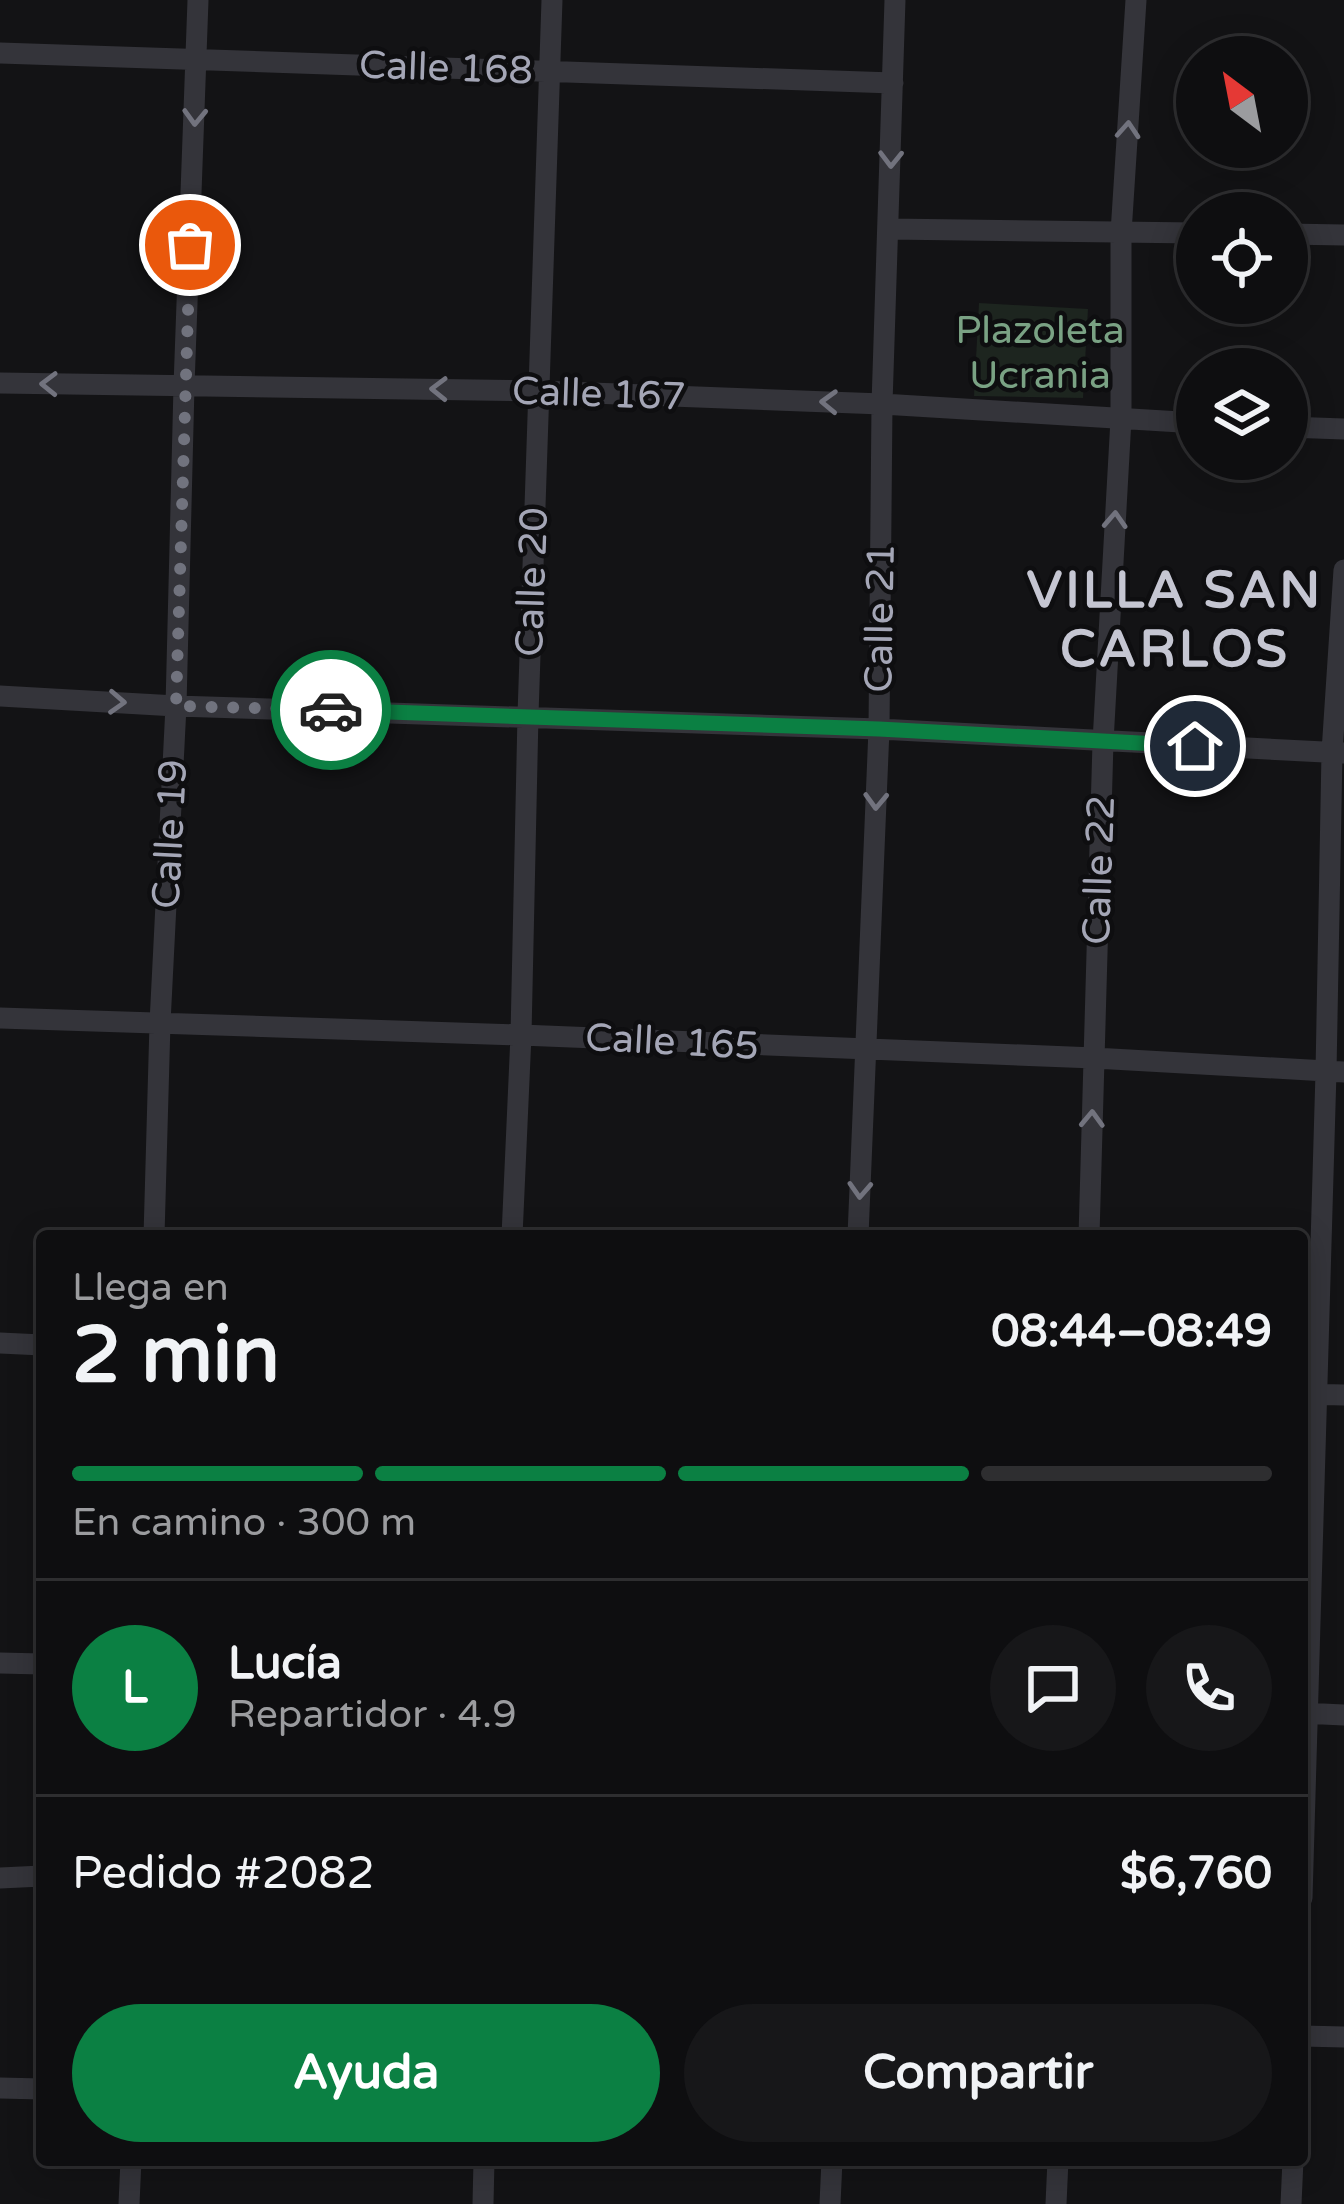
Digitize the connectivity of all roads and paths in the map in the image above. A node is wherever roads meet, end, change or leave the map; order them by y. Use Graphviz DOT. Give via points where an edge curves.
graph roads {
  1 [pos="198,0"];
  2 [pos="552,0"];
  3 [pos="896,0"];
  4 [pos="1136,0"];
  5 [pos="0,53"];
  6 [pos="198,58"];
  7 [pos="551,72"];
  8 [pos="893,83"];
  9 [pos="890,229"];
  10 [pos="1121,232"];
  11 [pos="1176,233"];
  12 [pos="1308,234"];
  13 [pos="1344,235"];
  14 [pos="0,383"];
  15 [pos="184,386"];
  16 [pos="539,391"];
  17 [pos="882,404"];
  18 [pos="1121,419"];
  19 [pos="1176,422"];
  20 [pos="1308,428"];
  21 [pos="1344,429"];
  22 [pos="1344,570"];
  23 [pos="0,696"];
  24 [pos="176,706"];
  25 [pos="528,715"];
  26 [pos="879,729"];
  27 [pos="1103,742"];
  28 [pos="1338,753"];
  29 [pos="0,1018"];
  30 [pos="160,1023"];
  31 [pos="521,1035"];
  32 [pos="867,1051"];
  33 [pos="1094,1058"];
  34 [pos="1335,1072"];
  35 [pos="154,1230"];
  36 [pos="512,1230"];
  37 [pos="858,1230"];
  38 [pos="1089,1230"];
  39 [pos="0,1343"];
  40 [pos="36,1346"];
  41 [pos="1310,1394"];
  42 [pos="1344,1395"];
  43 [pos="1308,1522"];
  44 [pos="0,1664"];
  45 [pos="36,1664"];
  46 [pos="1308,1714"];
  47 [pos="1344,1715"];
  48 [pos="36,1876"];
  49 [pos="0,1878"];
  50 [pos="1308,2036"];
  51 [pos="1344,2037"];
  52 [pos="0,2088"];
  53 [pos="36,2089"];
  54 [pos="131,2166"];
  55 [pos="484,2166"];
  56 [pos="832,2166"];
  57 [pos="1058,2166"];
  58 [pos="1293,2166"];
  59 [pos="129,2204"];
  60 [pos="483,2204"];
  61 [pos="830,2204"];
  62 [pos="1056,2204"];
  63 [pos="1291,2204"];
  1 -- 6 [label="street, Calle 19"];
  2 -- 7 [label="street, Calle 20"];
  3 -- 8 [label="street, Calle 21"];
  10 -- 4 [label="street, Calle 22, one-way"];
  5 -- 6 [label="street, Calle 168"];
  6 -- 7 [label="street, Calle 168"];
  6 -- 15 [label="street, Calle 19, one-way"];
  7 -- 8 [label="street, Calle 168"];
  7 -- 16 [label="street, Calle 20"];
  8 -- 9 [label="street, Calle 21, one-way"];
  9 -- 10 [label="street"];
  9 -- 17 [label="street, Calle 21"];
  10 -- 11 [label="street"];
  10 -- 18 [label="street, Calle 22"];
  12 -- 13 [label="street"];
  15 -- 14 [label="street, Calle 167, one-way"];
  16 -- 15 [label="street, Calle 167, one-way"];
  15 -- 24 [label="street, Calle 19"];
  17 -- 16 [label="street, Calle 167, one-way"];
  16 -- 25 [label="street, Calle 20"];
  17 -- 18 [label="street, Calle 167"];
  17 -- 26 [label="street, Calle 21"];
  18 -- 19 [label="street, Calle 167"];
  27 -- 18 [label="street, Calle 22, one-way"];
  20 -- 21 [label="street"];
  22 -- 28 [label="street"];
  23 -- 24 [label="street, one-way"];
  24 -- 25 [label="street"];
  24 -- 30 [label="street, Calle 19"];
  25 -- 26 [label="street"];
  25 -- 31 [label="street, Calle 20"];
  26 -- 27 [label="street"];
  26 -- 32 [label="street, Calle 21, one-way"];
  27 -- 28 [label="street"];
  27 -- 33 [label="street, Calle 22"];
  28 -- 34 [label="street"];
  29 -- 30 [label="street, Calle 165"];
  30 -- 31 [label="street, Calle 165"];
  30 -- 35 [label="street, Calle 19"];
  31 -- 32 [label="street, Calle 165"];
  31 -- 36 [label="street, Calle 20"];
  32 -- 33 [label="street, Calle 165"];
  32 -- 37 [label="street, Calle 21, one-way"];
  33 -- 34 [label="street, Calle 165"];
  38 -- 33 [label="street, Calle 22, one-way"];
  34 -- 41 [label="street"];
  39 -- 40 [label="street"];
  41 -- 42 [label="street"];
  41 -- 43 [label="street"];
  44 -- 45 [label="street"];
  46 -- 47 [label="street"];
  48 -- 49 [label="street"];
  50 -- 51 [label="street"];
  52 -- 53 [label="street"];
  54 -- 59 [label="street"];
  55 -- 60 [label="street"];
  56 -- 61 [label="street"];
  57 -- 62 [label="street"];
  58 -- 63 [label="street"];
}
